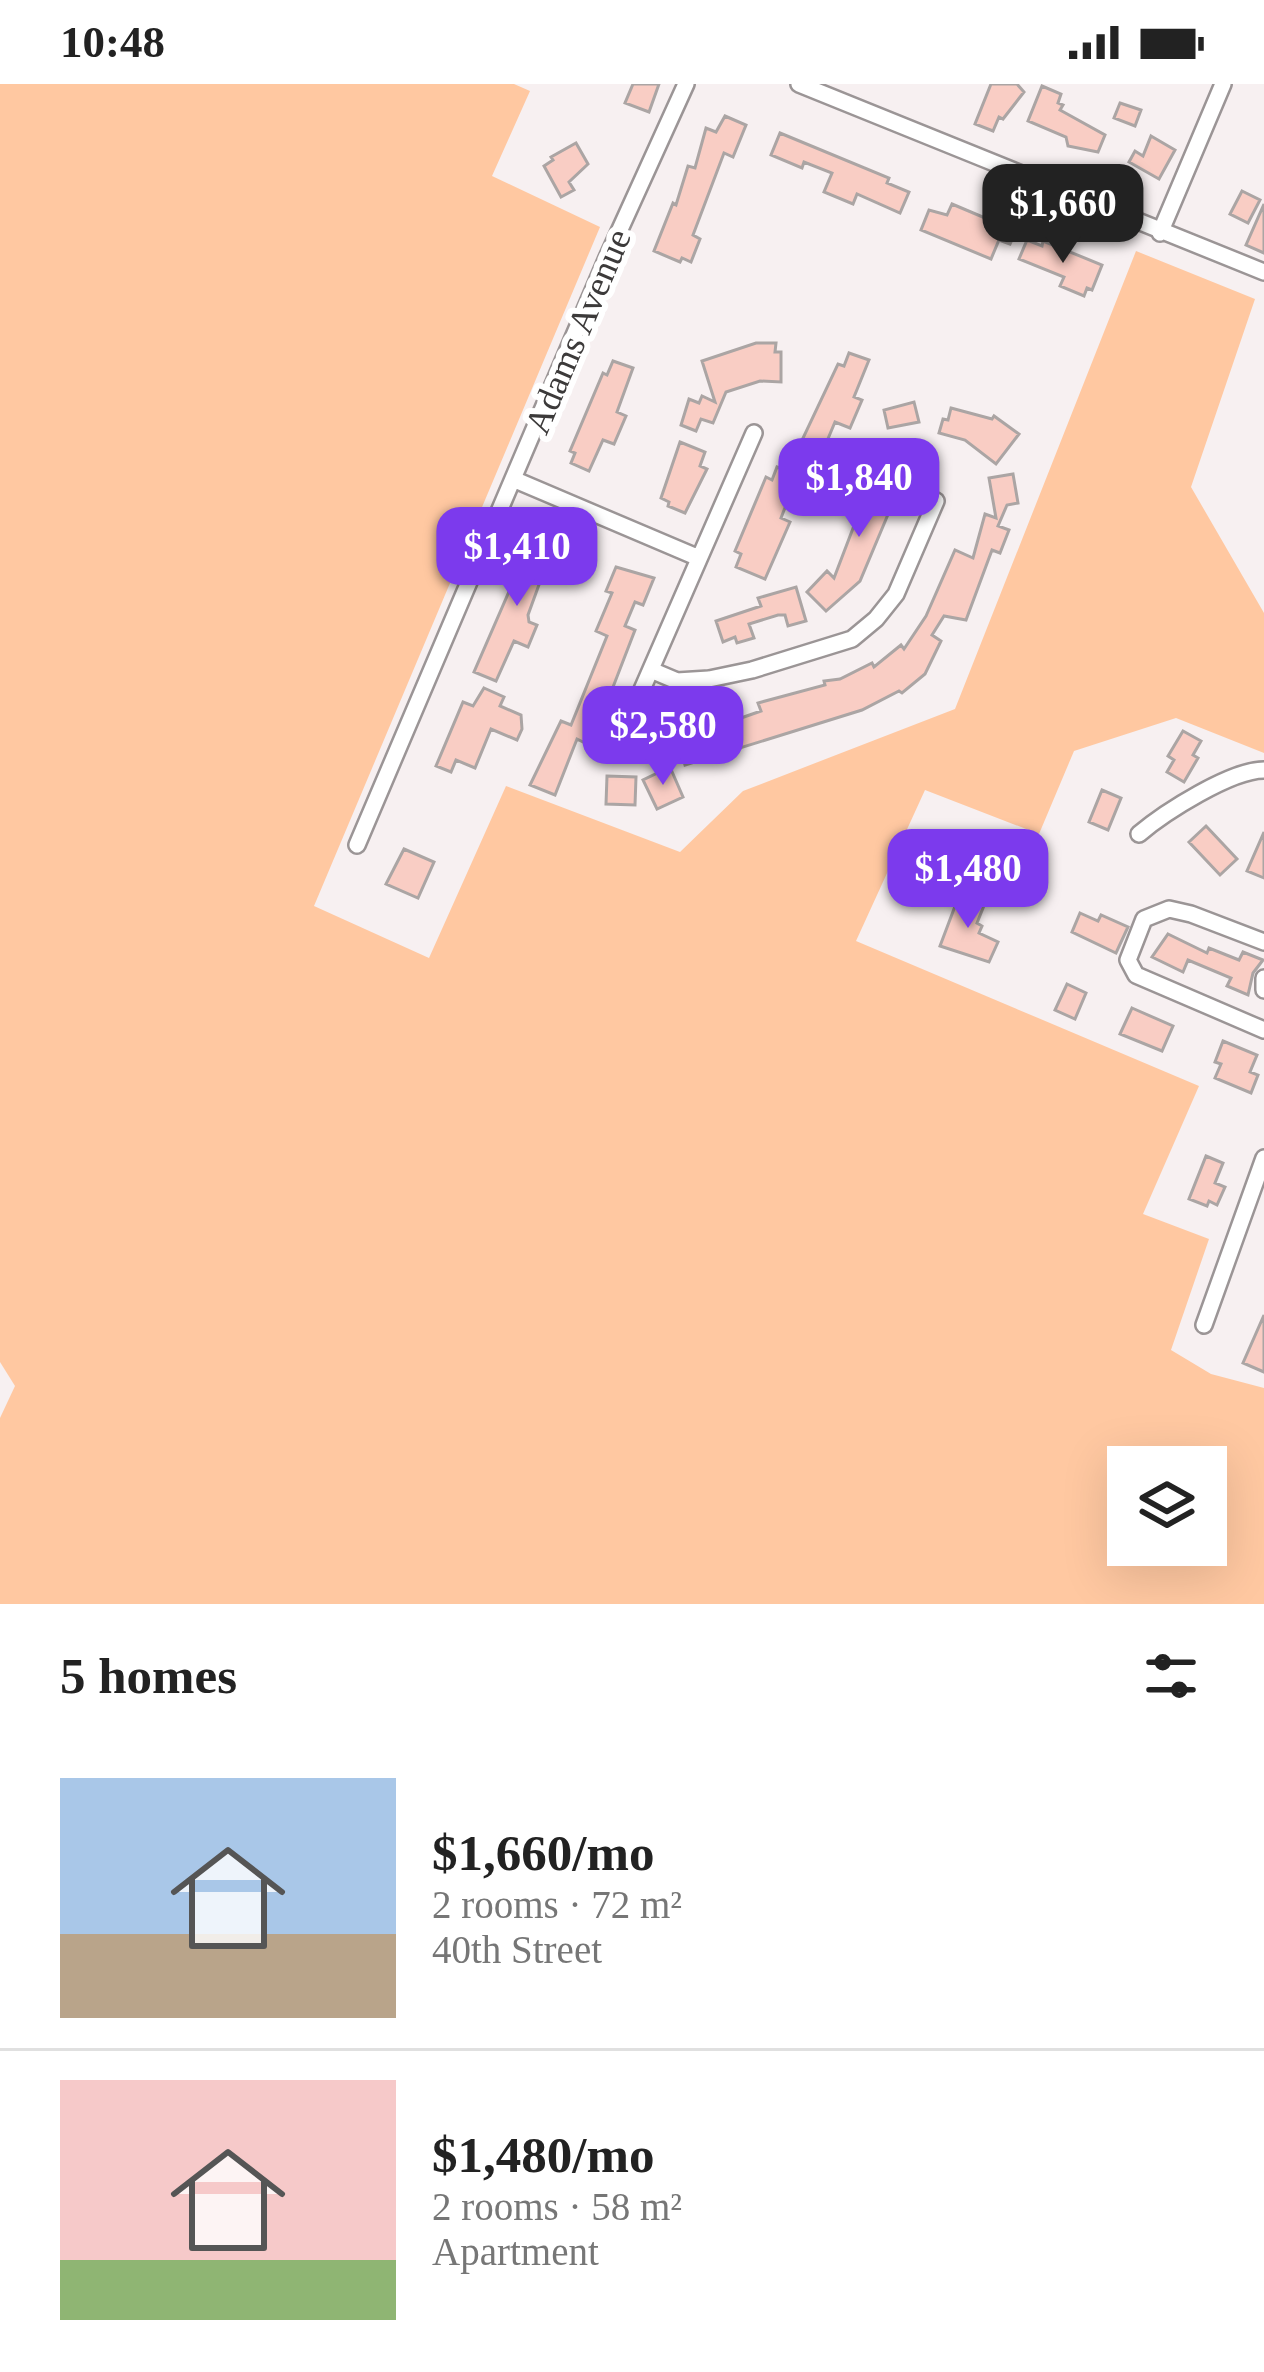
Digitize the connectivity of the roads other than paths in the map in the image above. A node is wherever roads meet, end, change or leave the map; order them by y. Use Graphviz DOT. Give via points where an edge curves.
graph roads {
  1 [pos="686,84"];
  2 [pos="799,84"];
  3 [pos="1223,84"];
  4 [pos="1160,233"];
  5 [pos="1264,272"];
  6 [pos="754,433"];
  7 [pos="513,479"];
  8 [pos="935,501"];
  9 [pos="700,558"];
  10 [pos="651,670"];
  11 [pos="620,740"];
  12 [pos="1264,770"];
  13 [pos="1139,834"];
  14 [pos="357,845"];
  15 [pos="1264,942"];
  16 [pos="1264,977"];
  17 [pos="1264,991"];
  18 [pos="1264,1030"];
  19 [pos="1264,1158"];
  20 [pos="1204,1325"];
  1 -- 7 [label="street, Adams Avenue"];
  2 -- 4 [label="street"];
  3 -- 4 [label="street"];
  4 -- 5 [label="street"];
  6 -- 9 [label="street"];
  7 -- 9 [label="street"];
  7 -- 14 [label="street, Adams Avenue"];
  8 -- 10 [label="street" via="896,594 852,639 709,679 677,681"];
  9 -- 10 [label="street"];
  10 -- 11 [label="street"];
  12 -- 13 [label="street" via="1236,776"];
  15 -- 18 [label="street" via="1169,909 1144,919 1128,960 1136,975"];
  16 -- 17 [label="street"];
  19 -- 20 [label="street"];
}
